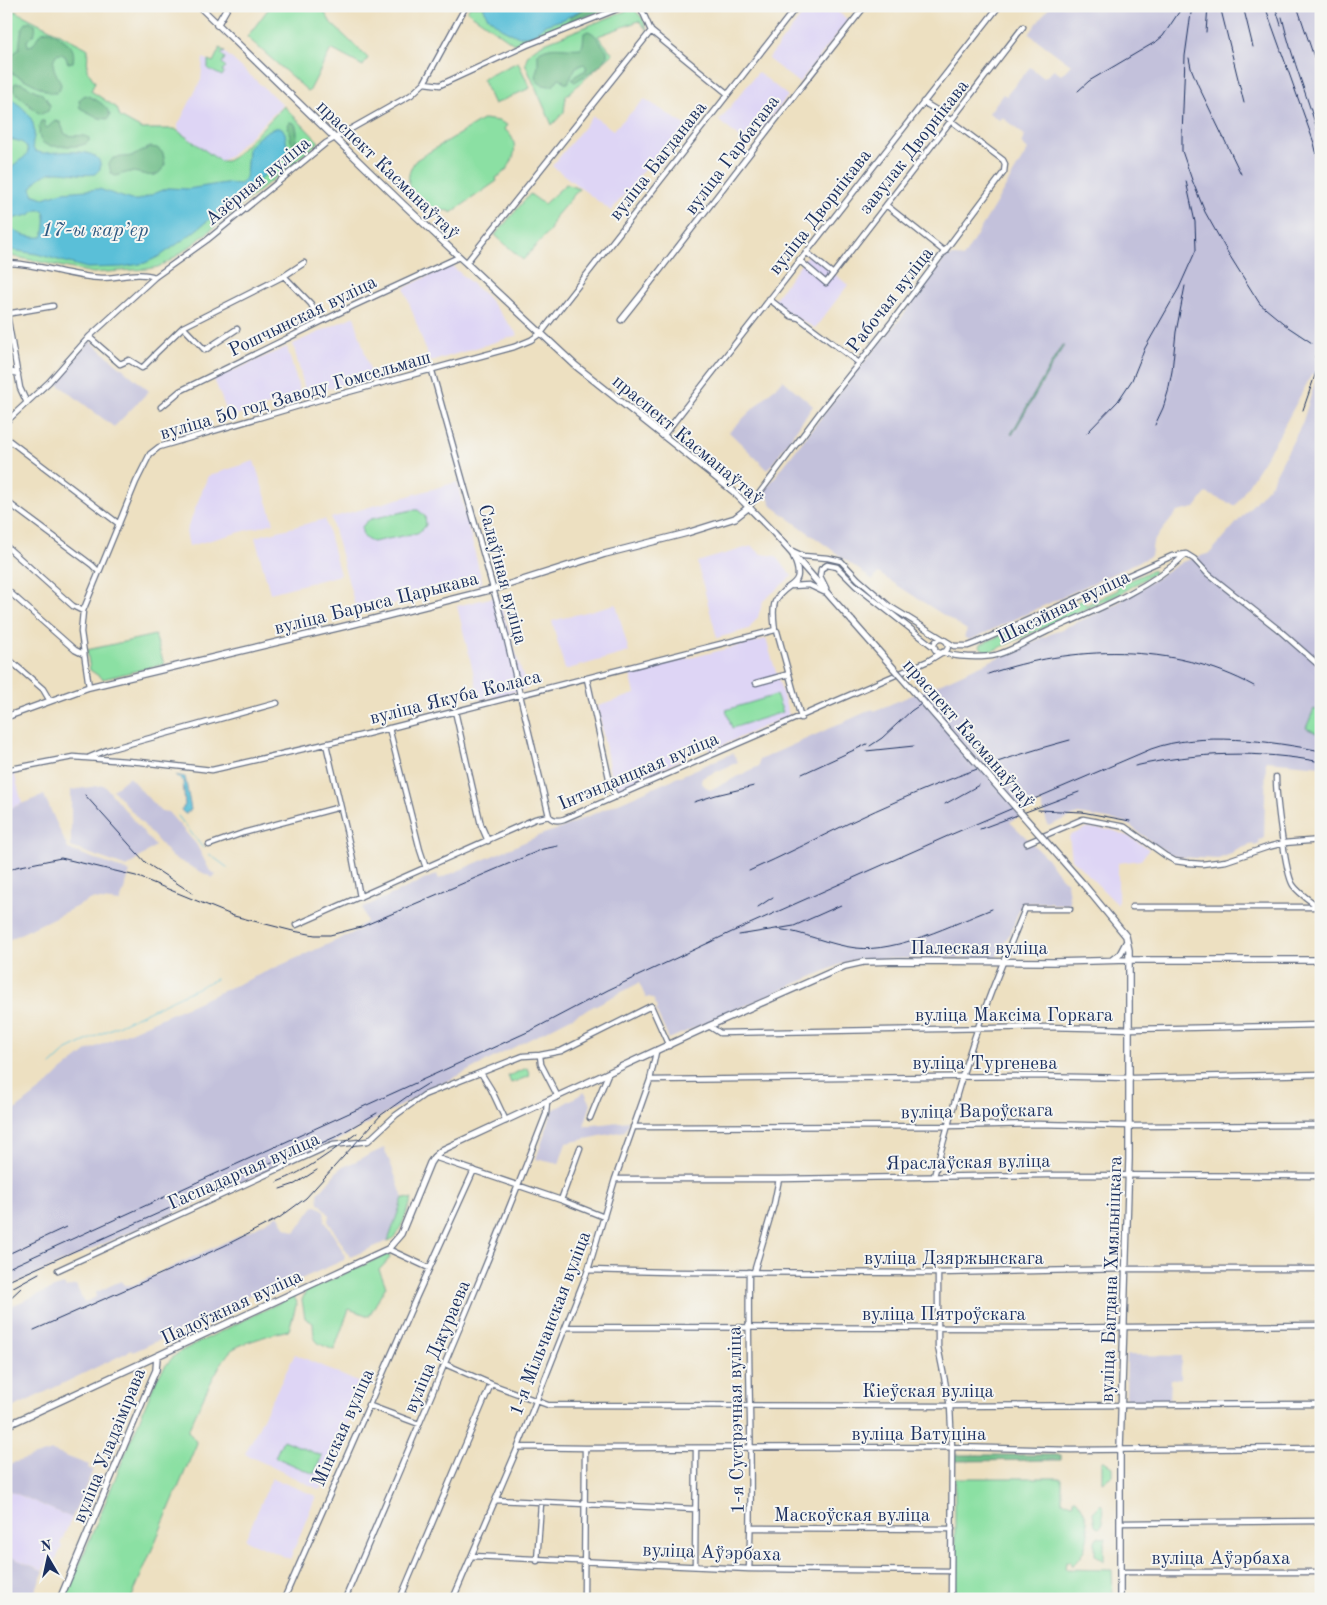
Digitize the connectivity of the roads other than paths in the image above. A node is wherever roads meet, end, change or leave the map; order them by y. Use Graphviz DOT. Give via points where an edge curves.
graph roads {
  1 [pos="199,6"];
  2 [pos="228,6"];
  3 [pos="466,6"];
  4 [pos="625,6"];
  5 [pos="640,6"];
  6 [pos="797,6"];
  7 [pos="865,6"];
  8 [pos="999,6"];
  9 [pos="217,25"];
  10 [pos="1023,27"];
  11 [pos="651,30"];
  12 [pos="424,83"];
  13 [pos="728,94"];
  14 [pos="924,102"];
  15 [pos="951,121"];
  16 [pos="334,138"];
  17 [pos="886,205"];
  18 [pos="806,252"];
  19 [pos="945,252"];
  20 [pos="459,257"];
  21 [pos="799,260"];
  22 [pos="6,263"];
  23 [pos="304,263"];
  24 [pos="466,263"];
  25 [pos="833,274"];
  26 [pos="284,276"];
  27 [pos="155,278"];
  28 [pos="769,299"];
  29 [pos="53,306"];
  30 [pos="6,314"];
  31 [pos="620,320"];
  32 [pos="320,322"];
  33 [pos="182,327"];
  34 [pos="237,329"];
  35 [pos="541,333"];
  36 [pos="89,337"];
  37 [pos="859,363"];
  38 [pos="6,370"];
  39 [pos="432,370"];
  40 [pos="18,374"];
  41 [pos="27,403"];
  42 [pos="161,407"];
  43 [pos="6,422"];
  44 [pos="663,436"];
  45 [pos="6,438"];
  46 [pos="6,501"];
  47 [pos="749,507"];
  48 [pos="118,524"];
  49 [pos="6,546"];
  50 [pos="790,550"];
  51 [pos="1186,554"];
  52 [pos="99,572"];
  53 [pos="792,586"];
  54 [pos="6,589"];
  55 [pos="494,589"];
  56 [pos="830,596"];
  57 [pos="83,611"];
  58 [pos="775,630"];
  59 [pos="944,640"];
  60 [pos="939,651"];
  61 [pos="83,654"];
  62 [pos="6,657"];
  63 [pos="1321,667"];
  64 [pos="789,674"];
  65 [pos="587,679"];
  66 [pos="756,683"];
  67 [pos="89,687"];
  68 [pos="521,694"];
  69 [pos="50,701"];
  70 [pos="277,703"];
  71 [pos="455,711"];
  72 [pos="6,717"];
  73 [pos="801,718"];
  74 [pos="389,728"];
  75 [pos="326,744"];
  76 [pos="88,758"];
  77 [pos="6,770"];
  78 [pos="1276,777"];
  79 [pos="616,797"];
  80 [pos="340,807"];
  81 [pos="549,816"];
  82 [pos="488,840"];
  83 [pos="1321,840"];
  84 [pos="1027,843"];
  85 [pos="1284,843"];
  86 [pos="209,845"];
  87 [pos="426,868"];
  88 [pos="360,897"];
  89 [pos="1132,908"];
  90 [pos="1320,908"];
  91 [pos="1070,909"];
  92 [pos="296,926"];
  93 [pos="1128,941"];
  94 [pos="1129,960"];
  95 [pos="1321,960"];
  96 [pos="1108,961"];
  97 [pos="1003,962"];
  98 [pos="1321,1025"];
  99 [pos="709,1026"];
  100 [pos="978,1028"];
  101 [pos="1128,1028"];
  102 [pos="669,1046"];
  103 [pos="656,1052"];
  104 [pos="540,1055"];
  105 [pos="481,1073"];
  106 [pos="608,1074"];
  107 [pos="1321,1074"];
  108 [pos="962,1077"];
  109 [pos="1129,1078"];
  110 [pos="650,1080"];
  111 [pos="558,1097"];
  112 [pos="547,1102"];
  113 [pos="590,1118"];
  114 [pos="506,1121"];
  115 [pos="1321,1125"];
  116 [pos="949,1126"];
  117 [pos="1129,1126"];
  118 [pos="633,1127"];
  119 [pos="580,1148"];
  120 [pos="434,1156"];
  121 [pos="474,1170"];
  122 [pos="934,1176"];
  123 [pos="1128,1176"];
  124 [pos="1321,1176"];
  125 [pos="615,1179"];
  126 [pos="779,1179"];
  127 [pos="518,1186"];
  128 [pos="561,1200"];
  129 [pos="604,1217"];
  130 [pos="388,1249"];
  131 [pos="429,1268"];
  132 [pos="1125,1269"];
  133 [pos="1321,1269"];
  134 [pos="58,1270"];
  135 [pos="588,1270"];
  136 [pos="752,1272"];
  137 [pos="938,1273"];
  138 [pos="1321,1325"];
  139 [pos="566,1327"];
  140 [pos="749,1328"];
  141 [pos="937,1328"];
  142 [pos="1123,1328"];
  143 [pos="157,1357"];
  144 [pos="445,1364"];
  145 [pos="491,1384"];
  146 [pos="536,1401"];
  147 [pos="1321,1404"];
  148 [pos="749,1405"];
  149 [pos="1121,1405"];
  150 [pos="368,1406"];
  151 [pos="950,1406"];
  152 [pos="419,1424"];
  153 [pos="6,1426"];
  154 [pos="518,1447"];
  155 [pos="585,1448"];
  156 [pos="696,1448"];
  157 [pos="750,1448"];
  158 [pos="952,1448"];
  159 [pos="1321,1448"];
  160 [pos="1120,1449"];
  161 [pos="496,1500"];
  162 [pos="541,1503"];
  163 [pos="585,1504"];
  164 [pos="695,1509"];
  165 [pos="1321,1521"];
  166 [pos="1120,1523"];
  167 [pos="751,1528"];
  168 [pos="952,1529"];
  169 [pos="472,1556"];
  170 [pos="537,1560"];
  171 [pos="584,1562"];
  172 [pos="695,1565"];
  173 [pos="749,1569"];
  174 [pos="951,1571"];
  175 [pos="1120,1572"];
  176 [pos="1321,1572"];
  177 [pos="60,1599"];
  178 [pos="284,1599"];
  179 [pos="345,1599"];
  180 [pos="400,1599"];
  181 [pos="453,1599"];
  182 [pos="584,1599"];
  183 [pos="951,1599"];
  184 [pos="1120,1599"];
  1 -- 9 [label="main road, праспект Касманаўтаў"];
  2 -- 9 [label="main road"];
  3 -- 12 [label="street"];
  4 -- 12 [label="street" via="527,45 440,85"];
  5 -- 11 [label="street"];
  6 -- 13 [label="street, вуліца Багданава"];
  7 -- 31 [label="street, вуліца Гарбатава"];
  8 -- 14 [label="street, вуліца Дворнікава"];
  9 -- 16 [label="main road, праспект Касманаўтаў"];
  10 -- 15 [label="street, завулак Дворнікава"];
  11 -- 13 [label="street"];
  11 -- 24 [label="street"];
  12 -- 16 [label="street, Азёрная вуліца" via="411,95"];
  13 -- 35 [label="street, вуліца Багданава"];
  14 -- 15 [label="street"];
  14 -- 18 [label="street, вуліца Дворнікава"];
  15 -- 17 [label="street, завулак Дворнікава"];
  15 -- 19 [label="street, Рабочая вуліца" via="1003,160 1006,168"];
  16 -- 20 [label="main road, праспект Касманаўтаў"];
  16 -- 27 [label="street, Азёрная вуліца"];
  17 -- 19 [label="street"];
  17 -- 25 [label="street, завулак Дворнікава"];
  18 -- 21 [label="street, вуліца Дворнікава"];
  18 -- 25 [label="street"];
  19 -- 37 [label="street, Рабочая вуліца"];
  20 -- 24 [label="main road, праспект Касманаўтаў"];
  20 -- 32 [label="street, Рошчынская вуліца"];
  21 -- 25 [label="street, завулак Дворнікава" via="826,283"];
  21 -- 28 [label="street, вуліца Дворнікава"];
  22 -- 27 [label="street" via="87,277 147,275"];
  23 -- 26 [label="street"];
  24 -- 35 [label="main road, праспект Касманаўтаў"];
  26 -- 32 [label="street" via="311,304"];
  26 -- 33 [label="street"];
  27 -- 36 [label="street, Азёрная вуліца"];
  28 -- 37 [label="street"];
  28 -- 44 [label="street, вуліца Дворнікава"];
  29 -- 30 [label="street"];
  30 -- 40 [label="street"];
  32 -- 42 [label="street, Рошчынская вуліца" via="180,391"];
  33 -- 34 [label="street" via="205,350"];
  33 -- 36 [label="street" via="142,368 129,360 120,364"];
  35 -- 39 [label="street, вуліца 50 год Заводу Гомсельмаш" via="514,347"];
  35 -- 44 [label="main road, праспект Касманаўтаў" via="576,366"];
  36 -- 41 [label="street, Азёрная вуліца"];
  37 -- 47 [label="street, Рабочая вуліца"];
  38 -- 40 [label="street"];
  39 -- 48 [label="street, вуліца 50 год Заводу Гомсельмаш" via="159,447 150,454"];
  39 -- 55 [label="street, Салаўіная вуліца"];
  40 -- 41 [label="street"];
  41 -- 43 [label="street, Азёрная вуліца"];
  44 -- 47 [label="main road, праспект Касманаўтаў" via="730,488"];
  45 -- 48 [label="street"];
  46 -- 52 [label="street"];
  47 -- 50 [label="main road, праспект Касманаўтаў"];
  47 -- 55 [label="main road, вуліца Барыса Царыкава" via="734,518"];
  48 -- 52 [label="street, вуліца 50 год Заводу Гомсельмаш"];
  49 -- 57 [label="street" via="73,606"];
  50 -- 53 [label="street" via="798,574"];
  50 -- 56 [label="main road, праспект Касманаўтаў"];
  50 -- 59 [label="street, Шасэйная вуліца" via="803,556 841,561 890,606"];
  51 -- 59 [label="street, Шасэйная вуліца" via="1166,559 968,646 954,646"];
  51 -- 60 [label="street, Шасэйная вуліца" via="1169,570 1110,603 996,655 961,656"];
  51 -- 63 [label="street"];
  52 -- 57 [label="street, вуліца 50 год Заводу Гомсельмаш"];
  53 -- 56 [label="street" via="809,585"];
  53 -- 58 [label="street" via="774,604"];
  54 -- 61 [label="street"];
  55 -- 67 [label="main road, вуліца Барыса Царыкава"];
  55 -- 68 [label="street, Салаўіная вуліца"];
  56 -- 60 [label="street, Шасэйная вуліца" via="820,572 823,567 833,565"];
  56 -- 93 [label="main road, праспект Касманаўтаў, bridge" via="1084,885"];
  57 -- 61 [label="street, вуліца 50 год Заводу Гомсельмаш" via="80,627"];
  58 -- 64 [label="street"];
  58 -- 65 [label="street, вуліца Якуба Коласа"];
  59 -- 60 [label="street" via="947,647"];
  59 -- 60 [label="street" via="935,642"];
  60 -- 73 [label="street, Інтэнданцкая вуліца" via="928,661"];
  61 -- 67 [label="street, вуліца 50 год Заводу Гомсельмаш"];
  62 -- 69 [label="street" via="42,689"];
  64 -- 66 [label="street"];
  64 -- 73 [label="street"];
  65 -- 68 [label="street, вуліца Якуба Коласа"];
  65 -- 79 [label="street"];
  67 -- 69 [label="main road, вуліца Барыса Царыкава"];
  68 -- 71 [label="street, вуліца Якуба Коласа"];
  68 -- 81 [label="street, Салаўіная вуліца"];
  69 -- 72 [label="main road, вуліца Барыса Царыкава"];
  70 -- 76 [label="street"];
  71 -- 74 [label="street, вуліца Якуба Коласа"];
  71 -- 82 [label="street" via="481,825"];
  73 -- 79 [label="street, Інтэнданцкая вуліца"];
  74 -- 75 [label="street, вуліца Якуба Коласа"];
  74 -- 87 [label="street"];
  75 -- 76 [label="street, вуліца Якуба Коласа" via="212,770"];
  75 -- 80 [label="street"];
  76 -- 77 [label="street" via="74,757"];
  78 -- 85 [label="street"];
  79 -- 81 [label="street, Інтэнданцкая вуліца" via="557,821"];
  80 -- 86 [label="street"];
  80 -- 88 [label="street"];
  81 -- 82 [label="street, Інтэнданцкая вуліца" via="535,818"];
  82 -- 87 [label="street, Інтэнданцкая вуліца"];
  83 -- 85 [label="street"];
  84 -- 85 [label="street" via="1083,819 1125,827 1174,861 1189,863 1226,861"];
  85 -- 90 [label="street" via="1292,884"];
  87 -- 88 [label="street, Інтэнданцкая вуліца"];
  88 -- 92 [label="street, Інтэнданцкая вуліца"];
  89 -- 90 [label="street"];
  91 -- 97 [label="street" via="1025,909"];
  93 -- 94 [label="main road"];
  93 -- 96 [label="main road" via="1120,954"];
  94 -- 95 [label="main road, Палеская вуліца"];
  94 -- 96 [label="main road, Палеская вуліца"];
  94 -- 101 [label="main road, вуліца Багдана Хмяльніцкага"];
  96 -- 97 [label="main road, Палеская вуліца"];
  97 -- 99 [label="main road, Палеская вуліца" via="852,964"];
  97 -- 100 [label="street"];
  98 -- 101 [label="street, вуліца Максіма Горкага"];
  99 -- 100 [label="street, вуліца Максіма Горкага" via="720,1034"];
  99 -- 102 [label="main road, Палеская вуліца"];
  100 -- 101 [label="street, вуліца Максіма Горкага"];
  100 -- 108 [label="street"];
  101 -- 109 [label="main road, вуліца Багдана Хмяльніцкага"];
  102 -- 103 [label="main road, Палеская вуліца"];
  102 -- 104 [label="street, Гаспадарчая вуліца" via="651,1006 561,1051"];
  103 -- 106 [label="main road, Палеская вуліца"];
  103 -- 110 [label="street, 1-я Мільчанская вуліца"];
  104 -- 105 [label="street, Гаспадарчая вуліца" via="523,1056"];
  104 -- 111 [label="street" via="541,1064"];
  105 -- 114 [label="street"];
  105 -- 134 [label="street, Гаспадарчая вуліца" via="424,1095 368,1141 322,1149"];
  106 -- 111 [label="main road, Палеская вуліца"];
  106 -- 113 [label="street"];
  107 -- 109 [label="street, вуліца Тургенева"];
  108 -- 109 [label="street, вуліца Тургенева"];
  108 -- 110 [label="street, вуліца Тургенева"];
  108 -- 116 [label="street"];
  109 -- 117 [label="main road, вуліца Багдана Хмяльніцкага"];
  110 -- 118 [label="street, 1-я Мільчанская вуліца"];
  111 -- 112 [label="main road, Палеская вуліца"];
  112 -- 114 [label="main road, Палеская вуліца"];
  112 -- 127 [label="street, вуліца Джураева" via="546,1114"];
  114 -- 120 [label="main road, Палеская вуліца"];
  115 -- 117 [label="street, вуліца Вароўскага"];
  116 -- 117 [label="street, вуліца Вароўскага"];
  116 -- 118 [label="street, вуліца Вароўскага"];
  116 -- 122 [label="street"];
  117 -- 123 [label="main road, вуліца Багдана Хмяльніцкага"];
  118 -- 125 [label="street, 1-я Мільчанская вуліца"];
  119 -- 128 [label="street"];
  120 -- 121 [label="street"];
  120 -- 130 [label="main road, Падоўжная вуліца" via="401,1234"];
  121 -- 127 [label="street"];
  121 -- 131 [label="street, Мінская вуліца"];
  122 -- 123 [label="street, Яраслаўская вуліца"];
  122 -- 126 [label="street, Яраслаўская вуліца"];
  123 -- 124 [label="street, Яраслаўская вуліца"];
  123 -- 132 [label="main road, вуліца Багдана Хмяльніцкага"];
  125 -- 126 [label="street, Яраслаўская вуліца"];
  125 -- 129 [label="street, 1-я Мільчанская вуліца"];
  126 -- 136 [label="street, 1-я Сустрэчная вуліца"];
  127 -- 128 [label="street"];
  127 -- 144 [label="street, вуліца Джураева"];
  128 -- 129 [label="street"];
  129 -- 135 [label="street, 1-я Мільчанская вуліца"];
  130 -- 131 [label="street"];
  130 -- 143 [label="main road, Падоўжная вуліца"];
  131 -- 150 [label="street, Мінская вуліца"];
  132 -- 133 [label="street, вуліца Дзяржынскага"];
  132 -- 137 [label="street, вуліца Дзяржынскага"];
  132 -- 142 [label="main road, вуліца Багдана Хмяльніцкага"];
  135 -- 136 [label="street, вуліца Дзяржынскага"];
  135 -- 139 [label="street, 1-я Мільчанская вуліца"];
  136 -- 137 [label="street, вуліца Дзяржынскага"];
  136 -- 140 [label="street, 1-я Сустрэчная вуліца"];
  137 -- 141 [label="street"];
  138 -- 142 [label="street, вуліца Пятроўскага"];
  139 -- 140 [label="street, вуліца Пятроўскага"];
  139 -- 146 [label="street, 1-я Мільчанская вуліца"];
  140 -- 141 [label="street, вуліца Пятроўскага"];
  140 -- 148 [label="street, 1-я Сустрэчная вуліца"];
  141 -- 142 [label="street, вуліца Пятроўскага"];
  141 -- 151 [label="street"];
  142 -- 149 [label="main road, вуліца Багдана Хмяльніцкага"];
  143 -- 153 [label="main road, Падоўжная вуліца"];
  143 -- 177 [label="main road, вуліца Уладзімірава" via="156,1370"];
  144 -- 145 [label="street, Кіеўская вуліца"];
  144 -- 152 [label="street, вуліца Джураева"];
  145 -- 146 [label="street, Кіеўская вуліца"];
  145 -- 180 [label="street"];
  146 -- 148 [label="street, Кіеўская вуліца" via="548,1404"];
  146 -- 154 [label="street, 1-я Мільчанская вуліца"];
  147 -- 149 [label="street, Кіеўская вуліца"];
  148 -- 151 [label="street, Кіеўская вуліца"];
  148 -- 157 [label="street, 1-я Сустрэчная вуліца"];
  149 -- 151 [label="street, Кіеўская вуліца"];
  149 -- 160 [label="main road, вуліца Багдана Хмяльніцкага"];
  150 -- 152 [label="street"];
  150 -- 178 [label="street, Мінская вуліца"];
  151 -- 158 [label="street"];
  152 -- 179 [label="street, вуліца Джураева"];
  154 -- 155 [label="street, вуліца Ватуціна"];
  154 -- 161 [label="street, 1-я Мільчанская вуліца"];
  155 -- 156 [label="street, вуліца Ватуціна"];
  155 -- 163 [label="street"];
  156 -- 157 [label="street, вуліца Ватуціна"];
  156 -- 164 [label="street"];
  157 -- 158 [label="street, вуліца Ватуціна"];
  157 -- 167 [label="street, 1-я Сустрэчная вуліца"];
  158 -- 160 [label="street, вуліца Ватуціна"];
  158 -- 168 [label="street"];
  159 -- 160 [label="street, вуліца Ватуціна"];
  160 -- 166 [label="main road, вуліца Багдана Хмяльніцкага"];
  161 -- 162 [label="street"];
  161 -- 169 [label="street, 1-я Мільчанская вуліца"];
  162 -- 163 [label="street"];
  162 -- 170 [label="street"];
  163 -- 164 [label="street"];
  163 -- 171 [label="street"];
  164 -- 172 [label="street"];
  165 -- 166 [label="street"];
  166 -- 175 [label="main road, вуліца Багдана Хмяльніцкага"];
  167 -- 168 [label="street, Маскоўская вуліца"];
  167 -- 173 [label="street, 1-я Сустрэчная вуліца"];
  168 -- 174 [label="street"];
  169 -- 170 [label="street, вуліца Аўэрбаха"];
  169 -- 181 [label="street, 1-я Мільчанская вуліца"];
  170 -- 171 [label="street, вуліца Аўэрбаха"];
  171 -- 172 [label="street, вуліца Аўэрбаха"];
  171 -- 182 [label="street"];
  172 -- 173 [label="street, вуліца Аўэрбаха"];
  173 -- 174 [label="street, вуліца Аўэрбаха"];
  174 -- 183 [label="street"];
  175 -- 176 [label="street, вуліца Аўэрбаха"];
  175 -- 184 [label="main road, вуліца Багдана Хмяльніцкага"];
}
